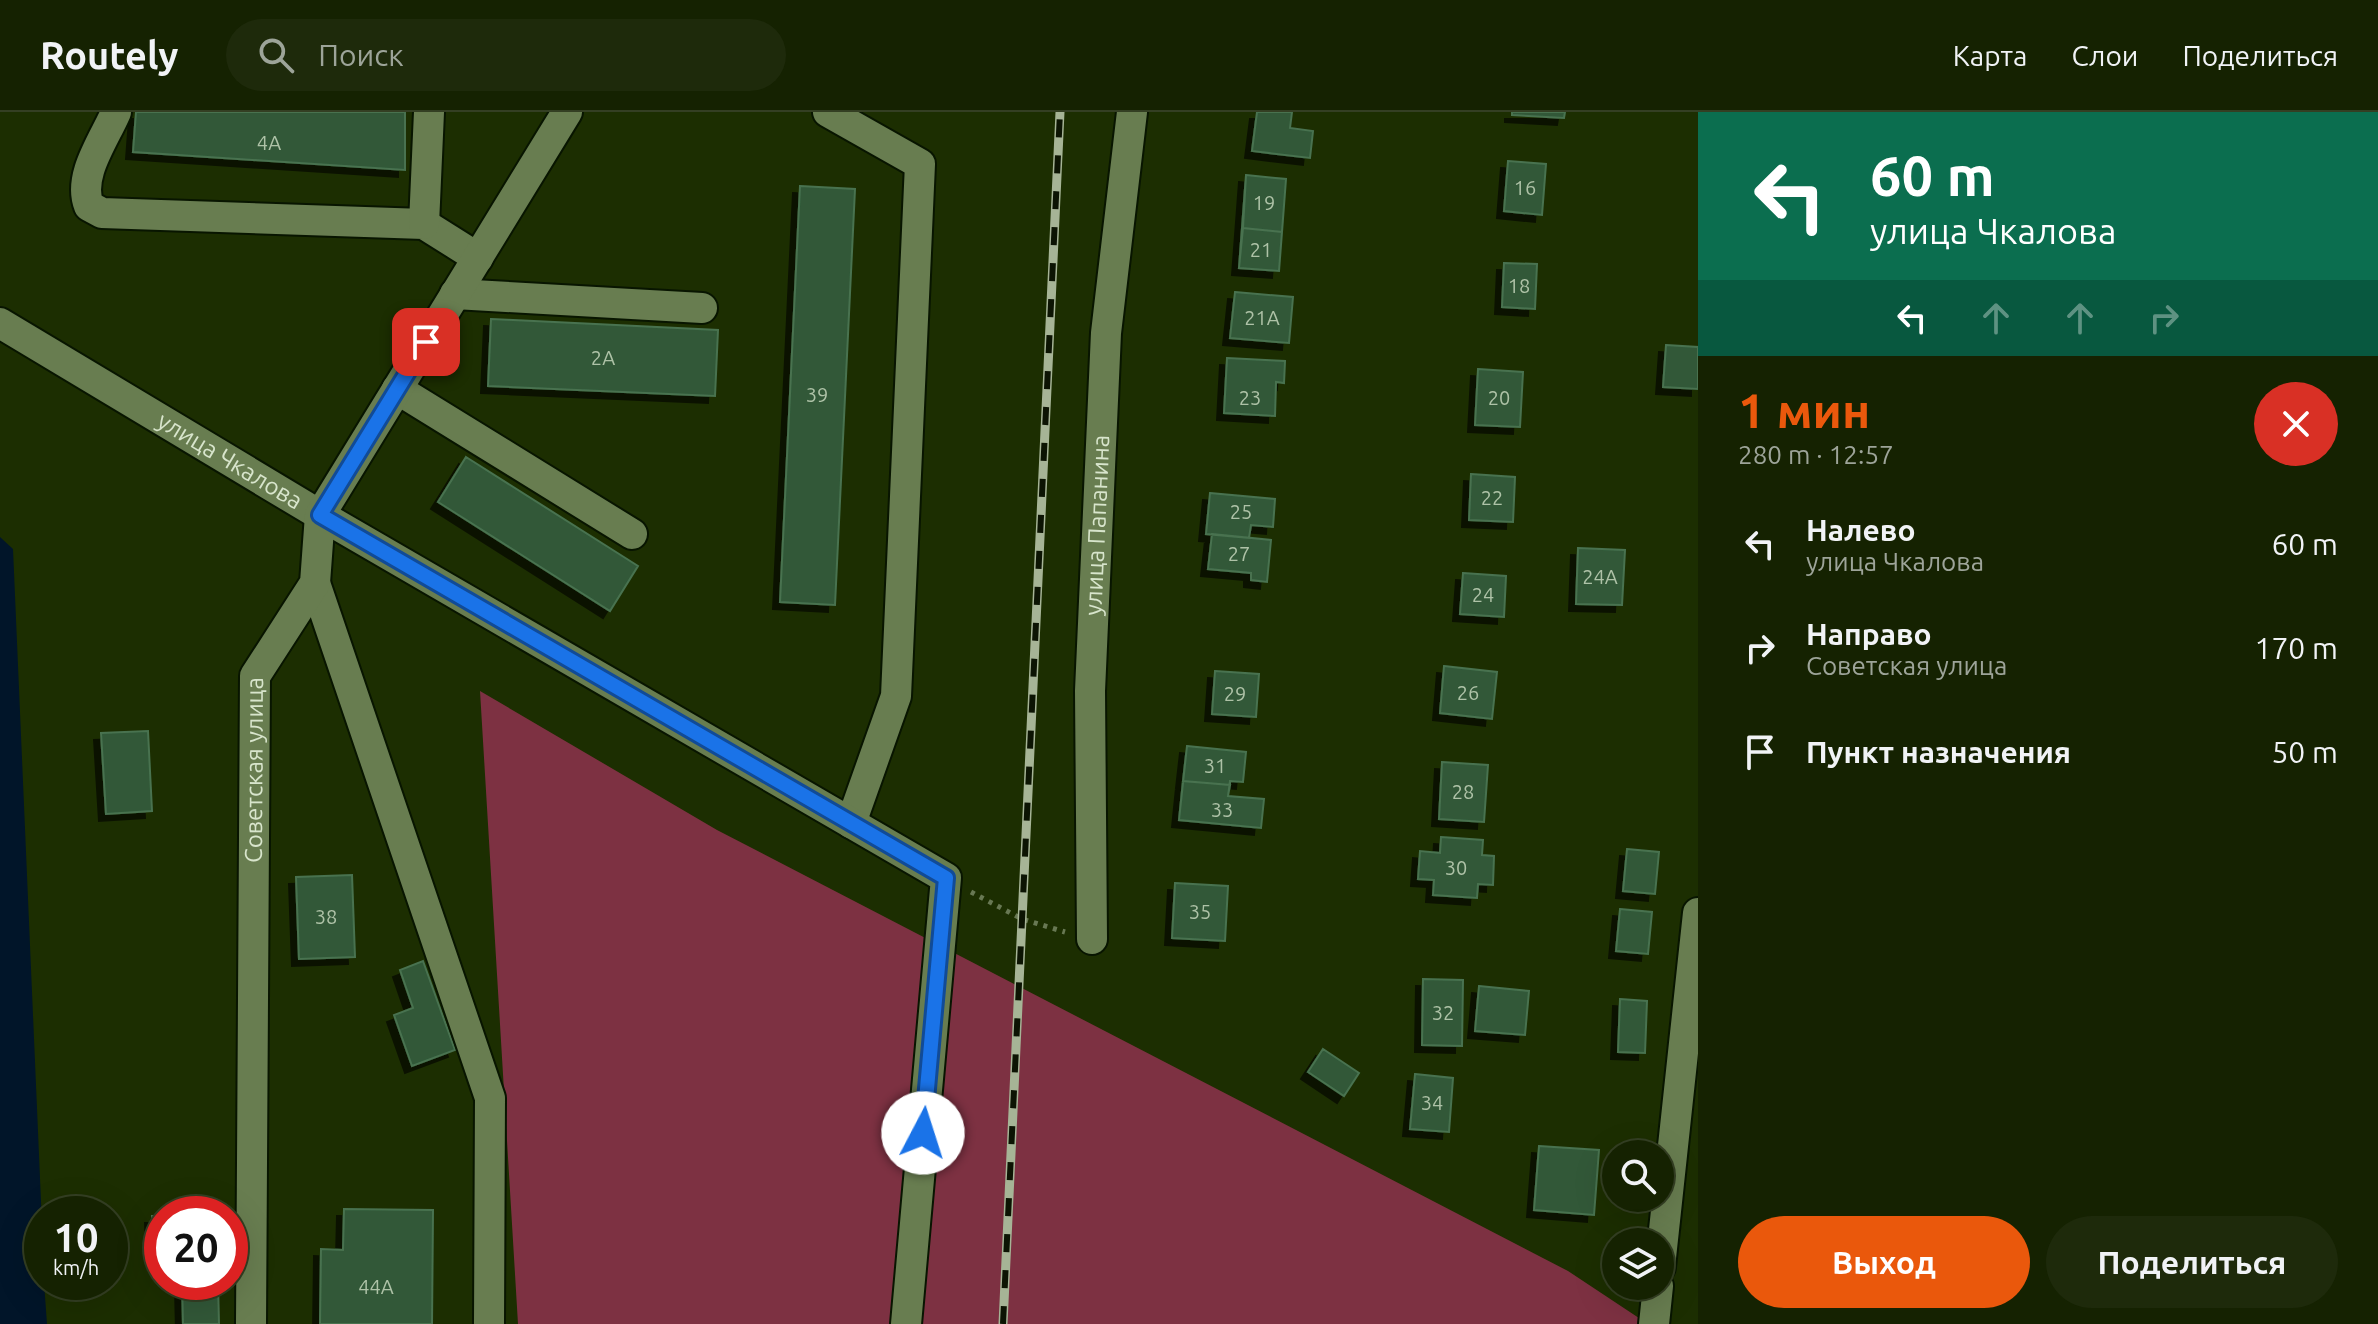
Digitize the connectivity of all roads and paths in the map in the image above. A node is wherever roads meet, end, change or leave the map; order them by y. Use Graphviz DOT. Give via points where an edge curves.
graph roads {
  1 [pos="116,112"];
  2 [pos="429,112"];
  3 [pos="567,112"];
  4 [pos="828,112"];
  5 [pos="1132,112"];
  6 [pos="424,224"];
  7 [pos="478,258"];
  8 [pos="455,294"];
  9 [pos="702,308"];
  10 [pos="0,323"];
  11 [pos="397,389"];
  12 [pos="320,515"];
  13 [pos="632,534"];
  14 [pos="315,583"];
  15 [pos="851,823"];
  16 [pos="946,878"];
  17 [pos="1698,913"];
  18 [pos="1092,939"];
  19 [pos="1696,960"];
  20 [pos="1665,1228"];
  21 [pos="1657,1300"];
  22 [pos="251,1324"];
  23 [pos="489,1324"];
  24 [pos="906,1324"];
  25 [pos="1654,1324"];
  1 -- 6 [label="street" via="86,180 89,206 102,213"];
  2 -- 6 [label="street"];
  3 -- 7 [label="street, Советская улица"];
  4 -- 15 [label="street" via="920,164 896,696"];
  5 -- 18 [label="street, улица Папанина" via="1106,333 1090,691"];
  6 -- 7 [label="street"];
  7 -- 8 [label="street, Советская улица"];
  8 -- 9 [label="street"];
  8 -- 11 [label="street, Советская улица"];
  10 -- 12 [label="street, улица Чкалова"];
  11 -- 12 [label="street, Советская улица"];
  11 -- 13 [label="street"];
  12 -- 14 [label="street, Советская улица"];
  12 -- 15 [label="street, улица Чкалова"];
  14 -- 22 [label="street, Советская улица" via="255,676"];
  14 -- 23 [label="street" via="490,1098"];
  15 -- 16 [label="street, улица Чкалова"];
  16 -- 18 [label="path" via="1022,919"];
  16 -- 24 [label="street"];
  17 -- 19 [label="street"];
  19 -- 20 [label="street"];
  21 -- 25 [label="street"];
}
